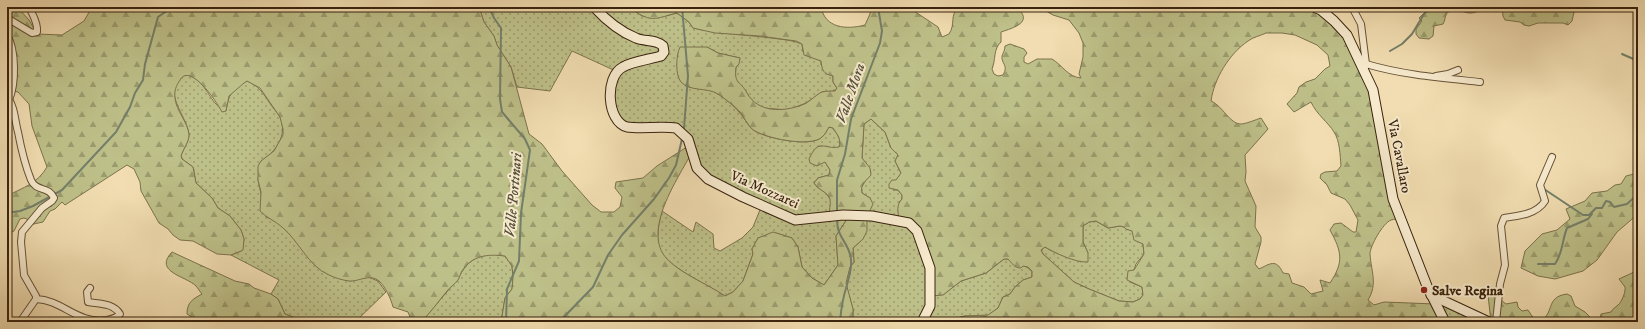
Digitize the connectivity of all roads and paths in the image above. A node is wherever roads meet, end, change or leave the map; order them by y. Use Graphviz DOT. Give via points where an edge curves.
graph roads {
  1 [pos="594,7"];
  2 [pos="1314,7"];
  3 [pos="1352,7"];
  4 [pos="31,11"];
  5 [pos="7,18"];
  6 [pos="7,35"];
  7 [pos="1365,66"];
  8 [pos="1458,70"];
  9 [pos="1429,77"];
  10 [pos="1480,82"];
  11 [pos="8,99"];
  12 [pos="1552,157"];
  13 [pos="90,288"];
  14 [pos="1431,295"];
  15 [pos="36,299"];
  16 [pos="20,322"];
  17 [pos="922,322"];
  18 [pos="1444,322"];
  19 [pos="1489,322"];
  20 [pos="1496,322"];
  1 -- 17 [label="street, Via Mozzarei" via="608,20 637,39 661,44 664,52 661,56 623,67 614,75 610,99 618,119 626,126 676,128 688,139 697,168 708,179 795,220 843,215 872,216 909,223 917,231 930,268 930,306"];
  2 -- 7 [label="street, Via Cavallaro" via="1334,21 1347,35"];
  3 -- 7 [label="street" via="1361,24"];
  4 -- 5 [label="street" via="36,20 37,32 32,33"];
  6 -- 11 [label="street" via="13,55 13,74"];
  7 -- 9 [label="street"];
  7 -- 14 [label="street, Via Cavallaro" via="1373,90 1393,199"];
  8 -- 9 [label="street"];
  9 -- 10 [label="street"];
  11 -- 15 [label="street" via="31,180 36,187 49,191 54,198 22,232 24,275"];
  12 -- 20 [label="street" via="1540,185 1545,201 1541,208 1523,215 1504,218 1501,226 1506,265 1500,284"];
  13 -- 15 [label="street" via="87,292 88,302 116,308 120,314 118,317 93,321 44,299"];
  14 -- 18 [label="street, Via Cavallaro"];
  14 -- 19 [label="street"];
  15 -- 16 [label="street"];
}
